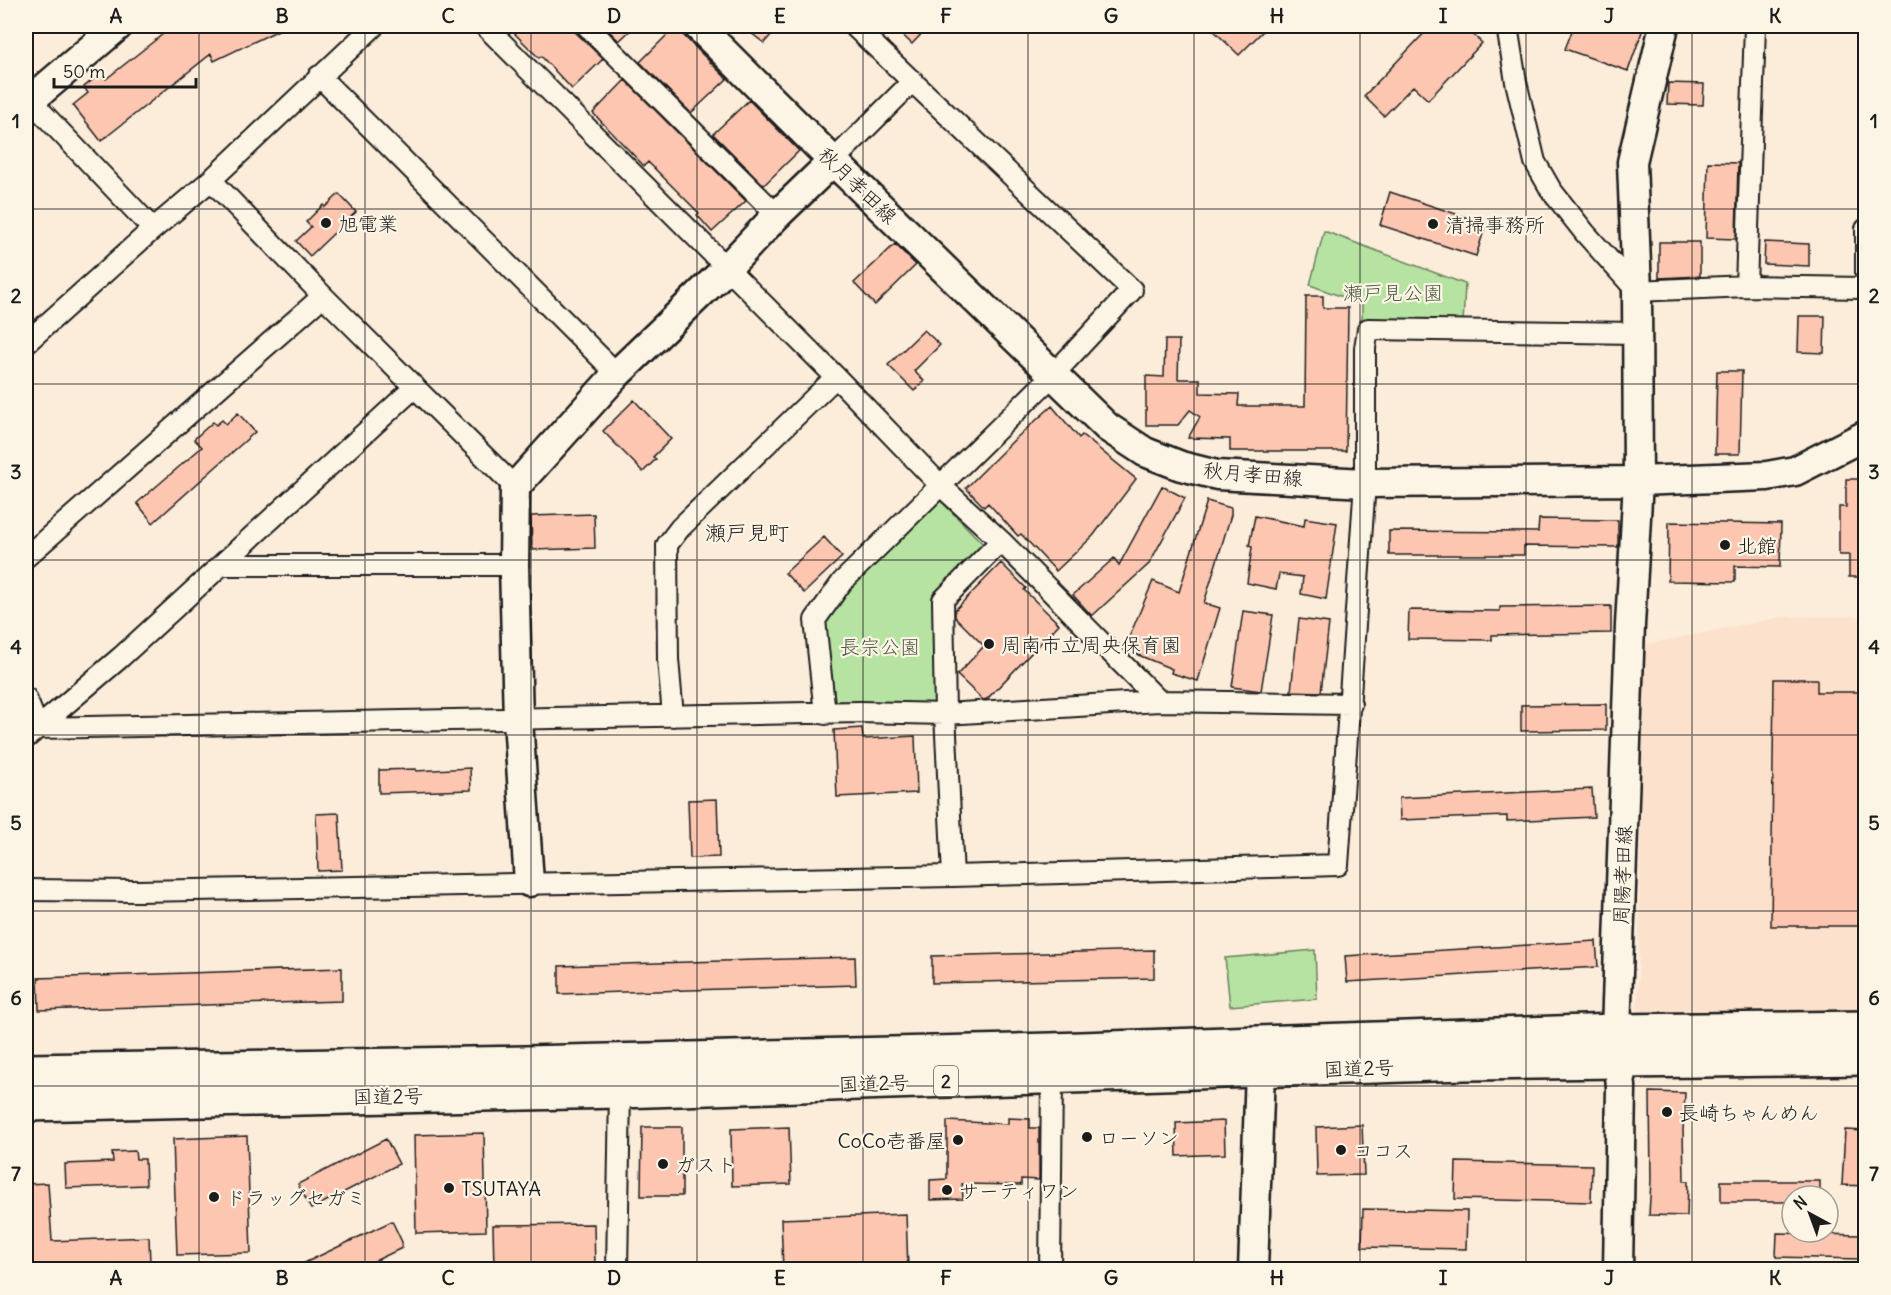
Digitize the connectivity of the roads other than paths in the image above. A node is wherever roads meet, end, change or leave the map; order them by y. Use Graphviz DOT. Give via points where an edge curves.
graph roads {
  1 [pos="118,26"];
  2 [pos="374,26"];
  3 [pos="485,26"];
  4 [pos="587,26"];
  5 [pos="698,26"];
  6 [pos="854,26"];
  7 [pos="1507,26"];
  8 [pos="1664,26"];
  9 [pos="1755,26"];
  10 [pos="319,76"];
  11 [pos="913,81"];
  12 [pos="28,102"];
  13 [pos="833,161"];
  14 [pos="211,180"];
  15 [pos="777,215"];
  16 [pos="153,229"];
  17 [pos="1866,229"];
  18 [pos="727,268"];
  19 [pos="1746,286"];
  20 [pos="1865,290"];
  21 [pos="1637,291"];
  22 [pos="323,296"];
  23 [pos="1637,333"];
  24 [pos="26,343"];
  25 [pos="616,374"];
  26 [pos="1053,375"];
  27 [pos="836,377"];
  28 [pos="415,387"];
  29 [pos="1866,435"];
  30 [pos="1638,481"];
  31 [pos="1365,483"];
  32 [pos="940,485"];
  33 [pos="515,487"];
  34 [pos="1001,541"];
  35 [pos="26,557"];
  36 [pos="222,565"];
  37 [pos="514,565"];
  38 [pos="26,698"];
  39 [pos="1159,701"];
  40 [pos="1351,704"];
  41 [pos="825,714"];
  42 [pos="945,714"];
  43 [pos="673,716"];
  44 [pos="518,720"];
  45 [pos="32,733"];
  46 [pos="953,876"];
  47 [pos="529,882"];
  48 [pos="26,890"];
  49 [pos="1866,1028"];
  50 [pos="1617,1046"];
  51 [pos="1866,1058"];
  52 [pos="1260,1070"];
  53 [pos="26,1071"];
  54 [pos="1052,1078"];
  55 [pos="620,1091"];
  56 [pos="26,1104"];
  57 [pos="617,1269"];
  58 [pos="1050,1269"];
  59 [pos="1253,1269"];
  60 [pos="1258,1269"];
  61 [pos="1618,1269"];
  1 -- 12 [label="street"];
  2 -- 10 [label="street"];
  3 -- 18 [label="street"];
  4 -- 15 [label="street"];
  5 -- 13 [label="street, 秋月孝田線"];
  6 -- 11 [label="street"];
  7 -- 21 [label="street" via="1535,162 1585,234"];
  8 -- 21 [label="street, 周陽孝田線" via="1632,162"];
  9 -- 19 [label="street"];
  10 -- 14 [label="street"];
  10 -- 25 [label="street"];
  11 -- 13 [label="street"];
  11 -- 26 [label="street" via="1132,290"];
  12 -- 16 [label="street"];
  13 -- 15 [label="street"];
  13 -- 26 [label="street, 秋月孝田線"];
  14 -- 16 [label="street"];
  14 -- 22 [label="street"];
  15 -- 18 [label="street"];
  16 -- 24 [label="street"];
  17 -- 20 [label="street"];
  18 -- 25 [label="street"];
  18 -- 27 [label="street"];
  19 -- 20 [label="street"];
  19 -- 21 [label="street"];
  21 -- 23 [label="street, 周陽孝田線"];
  22 -- 28 [label="street"];
  22 -- 35 [label="street"];
  23 -- 30 [label="street, 周陽孝田線"];
  23 -- 31 [label="street" via="1368,329"];
  25 -- 33 [label="street"];
  26 -- 31 [label="street, 秋月孝田線" via="1107,427 1145,452 1181,466 1217,475"];
  26 -- 32 [label="street"];
  27 -- 32 [label="street"];
  27 -- 43 [label="street" via="667,545"];
  28 -- 33 [label="street"];
  28 -- 36 [label="street"];
  29 -- 30 [label="street, 秋月孝田線" via="1795,471 1767,477"];
  30 -- 31 [label="street, 秋月孝田線"];
  30 -- 50 [label="street, 周陽孝田線"];
  31 -- 40 [label="street"];
  32 -- 34 [label="street"];
  32 -- 41 [label="street" via="842,582 815,620"];
  33 -- 37 [label="street"];
  34 -- 39 [label="street"];
  34 -- 42 [label="street" via="943,600"];
  36 -- 37 [label="street"];
  36 -- 45 [label="street"];
  37 -- 44 [label="street"];
  38 -- 45 [label="street"];
  39 -- 40 [label="street"];
  39 -- 42 [label="street"];
  40 -- 46 [label="street" via="1338,865"];
  41 -- 42 [label="street"];
  41 -- 43 [label="street"];
  42 -- 46 [label="street"];
  43 -- 44 [label="street"];
  44 -- 45 [label="street"];
  44 -- 47 [label="street"];
  46 -- 47 [label="street"];
  47 -- 48 [label="street"];
  49 -- 50 [label="highway, 国道2号 / 2"];
  50 -- 51 [label="highway, 国道2号 / 2"];
  50 -- 52 [label="highway, 国道2号 / 2"];
  50 -- 53 [label="highway, 国道2号 / 2" via="1051,1050"];
  50 -- 61 [label="street, 周陽孝田線" via="1621,1087"];
  52 -- 54 [label="highway, 国道2号 / 2"];
  52 -- 59 [label="street"];
  54 -- 55 [label="highway, 国道2号 / 2"];
  54 -- 58 [label="street"];
  55 -- 56 [label="highway, 国道2号 / 2"];
  55 -- 57 [label="street"];
  59 -- 60 [label="street"];
}
